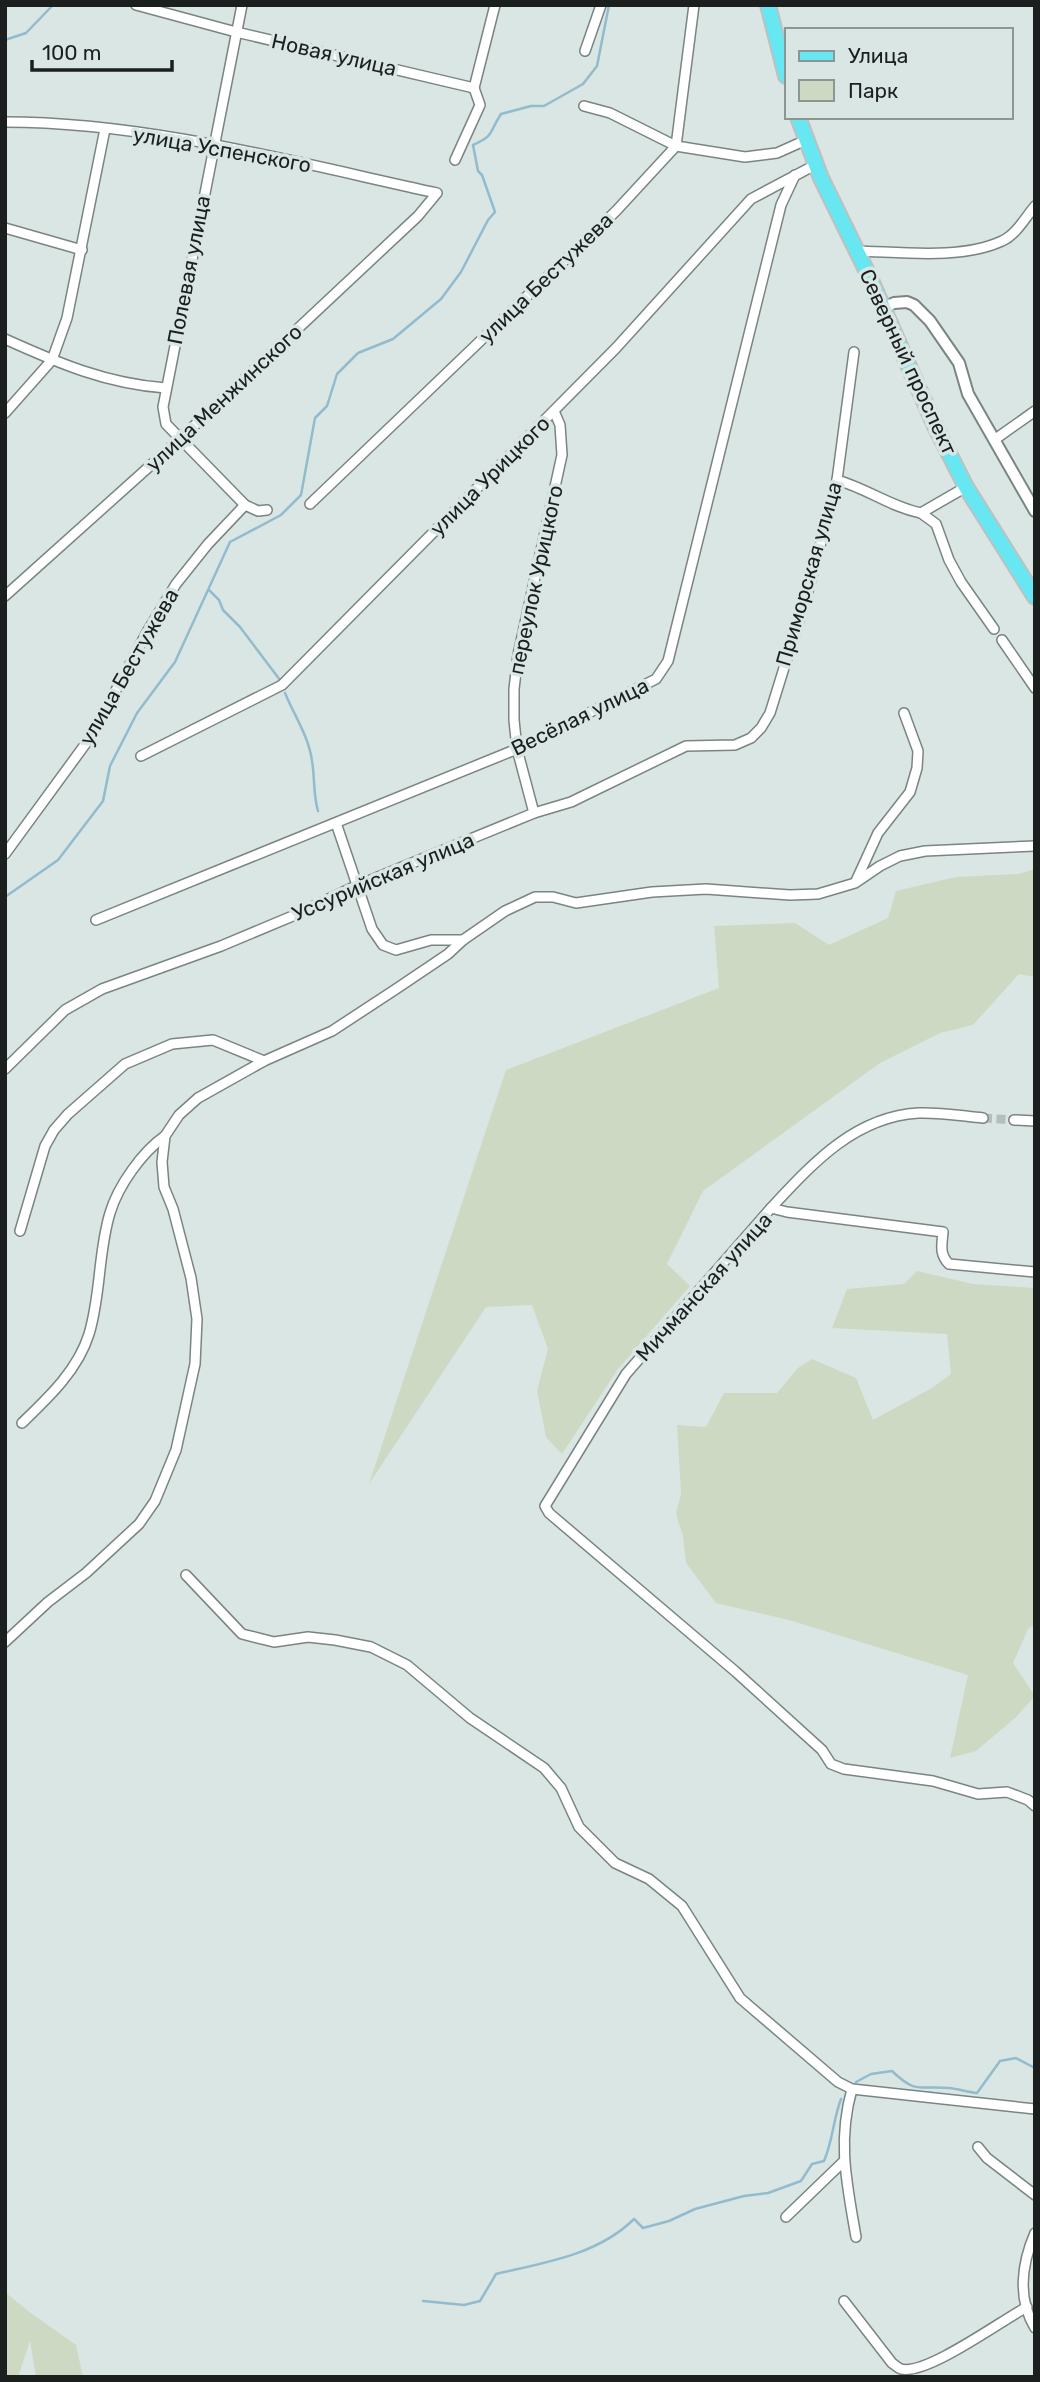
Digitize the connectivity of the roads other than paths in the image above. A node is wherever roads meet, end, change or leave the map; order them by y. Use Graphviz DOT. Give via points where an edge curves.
graph roads {
  1 [pos="136,5"];
  2 [pos="242,5"];
  3 [pos="495,5"];
  4 [pos="601,5"];
  5 [pos="694,5"];
  6 [pos="768,5"];
  7 [pos="236,32"];
  8 [pos="585,51"];
  9 [pos="785,72"];
  10 [pos="474,88"];
  11 [pos="583,106"];
  12 [pos="799,119"];
  13 [pos="5,121"];
  14 [pos="105,129"];
  15 [pos="806,140"];
  16 [pos="214,145"];
  17 [pos="676,146"];
  18 [pos="455,160"];
  19 [pos="815,165"];
  20 [pos="795,176"];
  21 [pos="437,193"];
  22 [pos="1035,206"];
  23 [pos="5,228"];
  24 [pos="82,250"];
  25 [pos="857,251"];
  26 [pos="883,308"];
  27 [pos="5,339"];
  28 [pos="854,352"];
  29 [pos="52,360"];
  30 [pos="166,388"];
  31 [pos="554,411"];
  32 [pos="1035,411"];
  33 [pos="5,413"];
  34 [pos="180,439"];
  35 [pos="993,440"];
  36 [pos="837,480"];
  37 [pos="966,488"];
  38 [pos="310,504"];
  39 [pos="245,505"];
  40 [pos="267,510"];
  41 [pos="1035,511"];
  42 [pos="921,513"];
  43 [pos="5,596"];
  44 [pos="1035,597"];
  45 [pos="994,629"];
  46 [pos="1002,640"];
  47 [pos="1035,688"];
  48 [pos="770,713"];
  49 [pos="904,713"];
  50 [pos="517,749"];
  51 [pos="141,756"];
  52 [pos="534,813"];
  53 [pos="336,823"];
  54 [pos="1035,846"];
  55 [pos="5,853"];
  56 [pos="855,883"];
  57 [pos="356,886"];
  58 [pos="96,920"];
  59 [pos="463,940"];
  60 [pos="264,1061"];
  61 [pos="5,1069"];
  62 [pos="983,1118"];
  63 [pos="1014,1120"];
  64 [pos="1035,1121"];
  65 [pos="165,1136"];
  66 [pos="771,1208"];
  67 [pos="20,1231"];
  68 [pos="1035,1272"];
  69 [pos="22,1423"];
  70 [pos="186,1575"];
  71 [pos="5,1642"];
  72 [pos="1033,1800"];
  73 [pos="852,2089"];
  74 [pos="1035,2109"];
  75 [pos="978,2147"];
  76 [pos="843,2162"];
  77 [pos="1035,2195"];
  78 [pos="786,2217"];
  79 [pos="1035,2233"];
  80 [pos="856,2237"];
  81 [pos="844,2301"];
  82 [pos="1027,2307"];
  83 [pos="1035,2328"];
  84 [pos="918,2372"];
  1 -- 7 [label="street, Новая улица"];
  2 -- 7 [label="street, Полевая улица"];
  3 -- 10 [label="street"];
  4 -- 8 [label="street"];
  5 -- 17 [label="street"];
  6 -- 9 [label="main road"];
  7 -- 10 [label="street, Новая улица"];
  7 -- 16 [label="street, Полевая улица"];
  10 -- 18 [label="street" via="480,105"];
  11 -- 17 [label="street" via="610,113"];
  12 -- 15 [label="main road, Северный проспект"];
  13 -- 14 [label="street, улица Успенского"];
  14 -- 16 [label="street, улица Успенского"];
  14 -- 24 [label="street"];
  15 -- 17 [label="street" via="777,153 745,158"];
  15 -- 19 [label="main road, Северный проспект"];
  16 -- 21 [label="street, улица Успенского"];
  16 -- 30 [label="street, Полевая улица"];
  17 -- 38 [label="street, улица Бестужева" via="616,211"];
  19 -- 20 [label="street, улица Урицкого"];
  19 -- 25 [label="main road, Северный проспект"];
  20 -- 31 [label="street, улица Урицкого" via="751,199"];
  20 -- 50 [label="street, Весёлая улица" via="781,205 668,661 656,679"];
  21 -- 34 [label="street, улица Менжинского"];
  22 -- 25 [label="street" via="1001,241 959,252"];
  23 -- 24 [label="street"];
  24 -- 29 [label="street"];
  25 -- 26 [label="main road, Северный проспект"];
  26 -- 35 [label="street" via="907,302 930,321 958,363 968,394"];
  26 -- 37 [label="main road, Северный проспект"];
  27 -- 29 [label="street"];
  28 -- 36 [label="street, Приморская улица"];
  29 -- 30 [label="street" via="77,370"];
  29 -- 33 [label="street"];
  30 -- 34 [label="street, Полевая улица" via="166,424"];
  31 -- 50 [label="street, переулок Урицкого" via="562,455 518,655"];
  31 -- 51 [label="street, улица Урицкого" via="282,685"];
  32 -- 35 [label="street"];
  34 -- 39 [label="street, Полевая улица"];
  34 -- 43 [label="street, улица Менжинского"];
  35 -- 41 [label="street"];
  36 -- 42 [label="street"];
  36 -- 48 [label="street, Приморская улица"];
  37 -- 42 [label="street"];
  37 -- 44 [label="main road, Северный проспект"];
  39 -- 40 [label="street"];
  39 -- 55 [label="street, улица Бестужева" via="176,584 92,735"];
  42 -- 45 [label="street" via="936,524 961,582"];
  46 -- 47 [label="street"];
  48 -- 52 [label="street, Уссурийская улица" via="761,729 735,745 686,746 571,802"];
  49 -- 56 [label="street" via="918,751 918,768 910,792 872,843"];
  50 -- 52 [label="street, переулок Урицкого"];
  50 -- 53 [label="street, Весёлая улица"];
  52 -- 57 [label="street, Уссурийская улица"];
  53 -- 57 [label="street"];
  53 -- 58 [label="street, Весёлая улица"];
  54 -- 56 [label="street" via="900,856"];
  56 -- 59 [label="street" via="803,895 706,889 576,903 535,897"];
  57 -- 59 [label="street" via="372,929 388,948 440,938"];
  57 -- 61 [label="street, Уссурийская улица" via="222,946 102,989 65,1010"];
  59 -- 60 [label="street" via="332,1031"];
  60 -- 65 [label="street" via="198,1098"];
  60 -- 67 [label="street" via="213,1040 172,1044 125,1064 54,1130"];
  62 -- 66 [label="street" via="919,1113 878,1121 841,1140"];
  63 -- 64 [label="street"];
  65 -- 69 [label="street" via="139,1160 110,1212 89,1335 55,1392"];
  65 -- 71 [label="street" via="164,1186 191,1278 197,1319 195,1364 176,1450 155,1501 139,1524"];
  66 -- 68 [label="street, Мичманская улица" via="943,1232 941,1251 950,1264"];
  66 -- 72 [label="street, Мичманская улица" via="626,1374 545,1506 839,1768 933,1781 978,1794 1007,1792"];
  70 -- 73 [label="street" via="242,1634 274,1642 308,1637 335,1640 371,1647 407,1665 470,1718 544,1768 561,1788 579,1827 615,1863 649,1880 682,1906 740,1998"];
  73 -- 74 [label="street"];
  73 -- 76 [label="street"];
  75 -- 77 [label="street"];
  76 -- 78 [label="street"];
  76 -- 80 [label="street"];
  79 -- 82 [label="street" via="1025,2255 1022,2279"];
  81 -- 84 [label="street" via="892,2363"];
  82 -- 83 [label="street"];
  82 -- 84 [label="street"];
}
